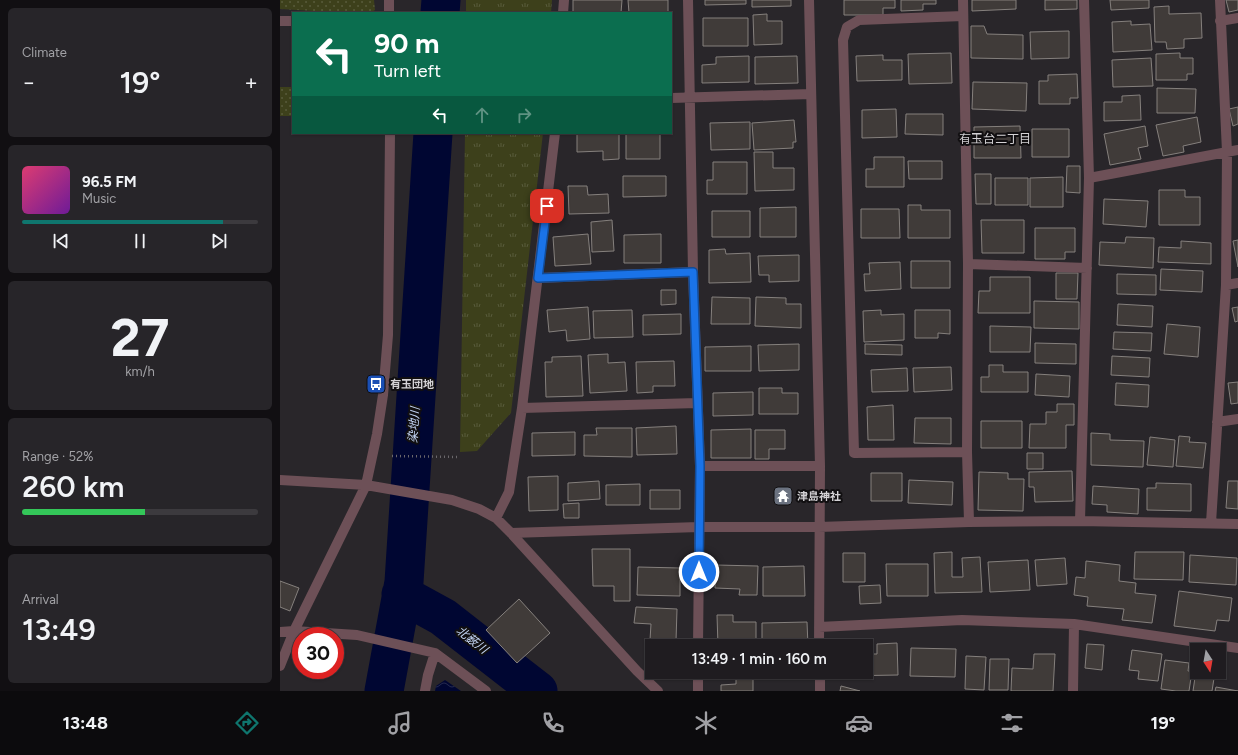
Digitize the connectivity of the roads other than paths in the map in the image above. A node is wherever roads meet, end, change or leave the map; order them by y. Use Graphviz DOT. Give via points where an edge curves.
graph roads {
  1 [pos="390,0"];
  2 [pos="564,0"];
  3 [pos="688,0"];
  4 [pos="809,0"];
  5 [pos="963,0"];
  6 [pos="1084,0"];
  7 [pos="1220,0"];
  8 [pos="389,12"];
  9 [pos="563,12"];
  10 [pos="963,16"];
  11 [pos="1238,18"];
  12 [pos="280,21"];
  13 [pos="292,21"];
  14 [pos="1220,21"];
  15 [pos="810,94"];
  16 [pos="672,98"];
  17 [pos="689,98"];
  18 [pos="390,134"];
  19 [pos="555,134"];
  20 [pos="1238,150"];
  21 [pos="1227,152"];
  22 [pos="1089,178"];
  23 [pos="968,264"];
  24 [pos="1087,268"];
  25 [pos="693,272"];
  26 [pos="538,278"];
  27 [pos="1238,283"];
  28 [pos="1226,285"];
  29 [pos="697,403"];
  30 [pos="522,408"];
  31 [pos="1238,418"];
  32 [pos="1217,422"];
  33 [pos="967,452"];
  34 [pos="700,466"];
  35 [pos="820,466"];
  36 [pos="280,480"];
  37 [pos="366,485"];
  38 [pos="496,518"];
  39 [pos="1080,521"];
  40 [pos="969,522"];
  41 [pos="1211,523"];
  42 [pos="1238,524"];
  43 [pos="699,527"];
  44 [pos="819,527"];
  45 [pos="511,533"];
  46 [pos="1074,624"];
  47 [pos="296,627"];
  48 [pos="819,627"];
  49 [pos="292,631"];
  50 [pos="280,632"];
  51 [pos="344,634"];
  52 [pos="292,636"];
  53 [pos="698,639"];
  54 [pos="819,639"];
  55 [pos="1238,648"];
  56 [pos="435,653"];
  57 [pos="280,666"];
  58 [pos="698,679"];
  59 [pos="820,679"];
  60 [pos="425,691"];
  61 [pos="486,691"];
  62 [pos="658,691"];
  63 [pos="698,691"];
  64 [pos="820,691"];
  65 [pos="1073,691"];
  1 -- 8 [label="street"];
  2 -- 9 [label="street"];
  3 -- 17 [label="street"];
  4 -- 15 [label="street"];
  5 -- 10 [label="street"];
  6 -- 22 [label="street"];
  7 -- 14 [label="street"];
  10 -- 23 [label="street"];
  10 -- 33 [label="street" via="859,20 846,27 843,40 854,453"];
  11 -- 14 [label="street"];
  12 -- 13 [label="street"];
  14 -- 21 [label="street"];
  15 -- 17 [label="street"];
  15 -- 35 [label="street"];
  16 -- 17 [label="street"];
  17 -- 25 [label="street"];
  18 -- 37 [label="street" via="388,334 383,395"];
  19 -- 26 [label="street"];
  20 -- 21 [label="street"];
  21 -- 22 [label="street"];
  21 -- 28 [label="street"];
  22 -- 24 [label="street"];
  23 -- 24 [label="street"];
  23 -- 33 [label="street"];
  24 -- 39 [label="street"];
  25 -- 26 [label="street"];
  25 -- 29 [label="street"];
  26 -- 30 [label="street"];
  27 -- 28 [label="street"];
  28 -- 32 [label="street"];
  29 -- 30 [label="street"];
  29 -- 34 [label="street"];
  30 -- 38 [label="street" via="509,492"];
  31 -- 32 [label="street"];
  32 -- 41 [label="street"];
  33 -- 40 [label="street"];
  34 -- 35 [label="street"];
  34 -- 43 [label="street"];
  35 -- 44 [label="street"];
  36 -- 37 [label="street"];
  37 -- 38 [label="street" via="452,500"];
  37 -- 47 [label="street"];
  38 -- 45 [label="street"];
  39 -- 40 [label="street"];
  39 -- 41 [label="street"];
  40 -- 44 [label="street"];
  41 -- 42 [label="street"];
  43 -- 44 [label="street"];
  43 -- 45 [label="street"];
  43 -- 53 [label="street"];
  44 -- 48 [label="street"];
  45 -- 62 [label="street"];
  46 -- 48 [label="street" via="962,620"];
  46 -- 55 [label="street"];
  46 -- 65 [label="street"];
  48 -- 54 [label="street"];
  49 -- 50 [label="street"];
  51 -- 56 [label="street"];
  52 -- 57 [label="street"];
  56 -- 60 [label="street"];
  56 -- 61 [label="street"];
  58 -- 63 [label="street"];
  59 -- 64 [label="street"];
}
